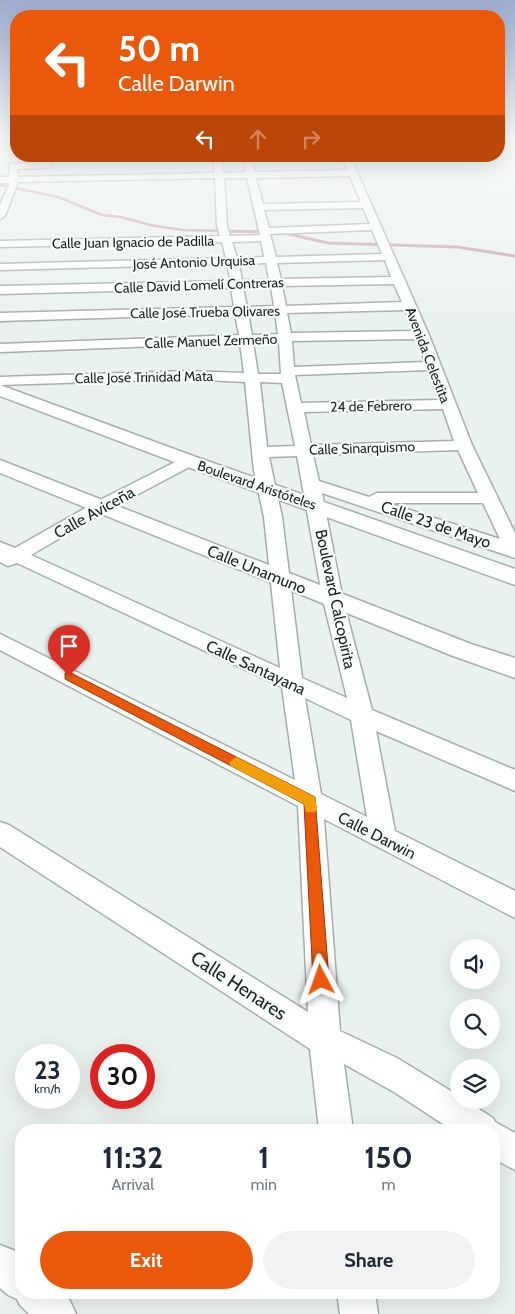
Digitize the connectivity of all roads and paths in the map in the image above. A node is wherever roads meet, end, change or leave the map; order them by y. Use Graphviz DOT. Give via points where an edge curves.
graph roads {
  1 [pos="4,199"];
  2 [pos="226,199"];
  3 [pos="257,199"];
  4 [pos="363,199"];
  5 [pos="367,205"];
  6 [pos="257,207"];
  7 [pos="0,216"];
  8 [pos="377,227"];
  9 [pos="265,234"];
  10 [pos="225,240"];
  11 [pos="0,244"];
  12 [pos="385,248"];
  13 [pos="271,260"];
  14 [pos="232,261"];
  15 [pos="0,267"];
  16 [pos="398,280"];
  17 [pos="276,283"];
  18 [pos="237,284"];
  19 [pos="0,290"];
  20 [pos="410,306"];
  21 [pos="279,310"];
  22 [pos="240,311"];
  23 [pos="0,317"];
  24 [pos="422,335"];
  25 [pos="285,338"];
  26 [pos="245,339"];
  27 [pos="0,348"];
  28 [pos="434,366"];
  29 [pos="288,375"];
  30 [pos="252,377"];
  31 [pos="0,382"];
  32 [pos="0,390"];
  33 [pos="447,404"];
  34 [pos="294,408"];
  35 [pos="464,445"];
  36 [pos="305,450"];
  37 [pos="260,452"];
  38 [pos="189,461"];
  39 [pos="0,466"];
  40 [pos="312,484"];
  41 [pos="266,488"];
  42 [pos="358,498"];
  43 [pos="489,498"];
  44 [pos="102,506"];
  45 [pos="317,506"];
  46 [pos="515,551"];
  47 [pos="5,556"];
  48 [pos="515,577"];
  49 [pos="281,579"];
  50 [pos="334,600"];
  51 [pos="0,641"];
  52 [pos="512,668"];
  53 [pos="292,684"];
  54 [pos="362,716"];
  55 [pos="515,781"];
  56 [pos="310,801"];
  57 [pos="0,833"];
  58 [pos="383,837"];
  59 [pos="515,905"];
  60 [pos="325,1040"];
  61 [pos="335,1124"];
  62 [pos="472,1124"];
  63 [pos="500,1143"];
  64 [pos="515,1153"];
  65 [pos="0,1263"];
  66 [pos="15,1277"];
  67 [pos="41,1299"];
  68 [pos="357,1299"];
  69 [pos="57,1314"];
  70 [pos="359,1314"];
  1 -- 7 [label="street"];
  2 -- 10 [label="street" via="222,226"];
  3 -- 6 [label="street, Boulevard Calcopirita"];
  4 -- 5 [label="street, Avenida Celestita"];
  5 -- 6 [label="street"];
  5 -- 8 [label="street, Avenida Celestita"];
  6 -- 9 [label="street, Boulevard Calcopirita"];
  8 -- 9 [label="street, Calle Juan Ignacio de Padilla"];
  8 -- 12 [label="street, Avenida Celestita"];
  9 -- 10 [label="street, Calle Juan Ignacio de Padilla"];
  9 -- 13 [label="street, Boulevard Calcopirita"];
  10 -- 11 [label="street, Calle Juan Ignacio de Padilla"];
  10 -- 14 [label="street"];
  12 -- 13 [label="street, José Antonio Urquisa"];
  12 -- 16 [label="street, Avenida Celestita"];
  13 -- 14 [label="street, José Antonio Urquisa"];
  13 -- 17 [label="street, Boulevard Calcopirita"];
  14 -- 15 [label="street, José Antonio Urquisa"];
  14 -- 18 [label="street"];
  16 -- 17 [label="street, Calle David Lomelí Contreras"];
  16 -- 20 [label="street, Avenida Celestita"];
  17 -- 18 [label="street, Calle David Lomelí Contreras"];
  17 -- 21 [label="street, Boulevard Calcopirita"];
  18 -- 19 [label="street, Calle David Lomelí Contreras"];
  18 -- 22 [label="street"];
  20 -- 21 [label="street, Calle José Trueba Olivares"];
  20 -- 24 [label="street, Avenida Celestita"];
  21 -- 22 [label="street, Calle José Trueba Olivares"];
  21 -- 25 [label="street, Boulevard Calcopirita"];
  22 -- 23 [label="street, Calle José Trueba Olivares"];
  22 -- 26 [label="street"];
  24 -- 25 [label="street, Calle Manuel Zermeño"];
  24 -- 28 [label="street, Avenida Celestita"];
  25 -- 26 [label="street, Calle Manuel Zermeño"];
  25 -- 29 [label="street, Boulevard Calcopirita"];
  26 -- 27 [label="street, Calle Manuel Zermeño"];
  26 -- 30 [label="street"];
  28 -- 29 [label="street, Calle José Trinidad Mata"];
  28 -- 33 [label="street, Avenida Celestita"];
  29 -- 30 [label="street, Calle José Trinidad Mata"];
  29 -- 34 [label="street, Boulevard Calcopirita"];
  30 -- 31 [label="street, Calle José Trinidad Mata" via="149,375"];
  30 -- 37 [label="street"];
  32 -- 38 [label="street, Boulevard Aristóteles"];
  33 -- 34 [label="street, 24 de Febrero"];
  33 -- 35 [label="street, Avenida Celestita"];
  34 -- 36 [label="street, Boulevard Calcopirita"];
  35 -- 36 [label="street, Calle Sinarquismo"];
  35 -- 43 [label="street, Avenida Celestita"];
  36 -- 37 [label="street, Calle Sinarquismo"];
  36 -- 40 [label="street, Boulevard Calcopirita"];
  37 -- 41 [label="street"];
  38 -- 41 [label="street, Boulevard Aristóteles"];
  38 -- 44 [label="street, Calle Aviceña"];
  39 -- 44 [label="street, Calle Unamuno"];
  40 -- 42 [label="street, Calle 23 de Mayo"];
  40 -- 45 [label="street, Boulevard Calcopirita"];
  41 -- 45 [label="street, Boulevard Aristóteles"];
  41 -- 49 [label="street"];
  42 -- 43 [label="street, Calle 23 de Mayo"];
  42 -- 46 [label="street, Calle 23 de Mayo"];
  43 -- 46 [label="street, Avenida Celestita"];
  44 -- 47 [label="street, Calle Aviceña"];
  44 -- 49 [label="street, Calle Unamuno"];
  45 -- 48 [label="street, Boulevard Aristóteles"];
  45 -- 50 [label="street, Boulevard Calcopirita"];
  47 -- 53 [label="street, Calle Santayana"];
  49 -- 50 [label="street, Calle Unamuno"];
  49 -- 53 [label="street"];
  50 -- 52 [label="street, Calle Unamuno"];
  50 -- 54 [label="street, Boulevard Calcopirita"];
  51 -- 56 [label="street, Calle Darwin"];
  53 -- 54 [label="street, Calle Santayana"];
  53 -- 56 [label="street"];
  54 -- 55 [label="street, Calle Santayana"];
  54 -- 58 [label="street, Boulevard Calcopirita"];
  56 -- 58 [label="street, Calle Darwin"];
  56 -- 60 [label="street"];
  57 -- 60 [label="street, Calle Henares"];
  58 -- 59 [label="street, Calle Darwin"];
  60 -- 61 [label="street"];
  60 -- 62 [label="street, Calle Henares" via="360,1054 404,1078"];
  63 -- 64 [label="street"];
  65 -- 66 [label="street"];
  67 -- 69 [label="street"];
  68 -- 70 [label="street"];
}
